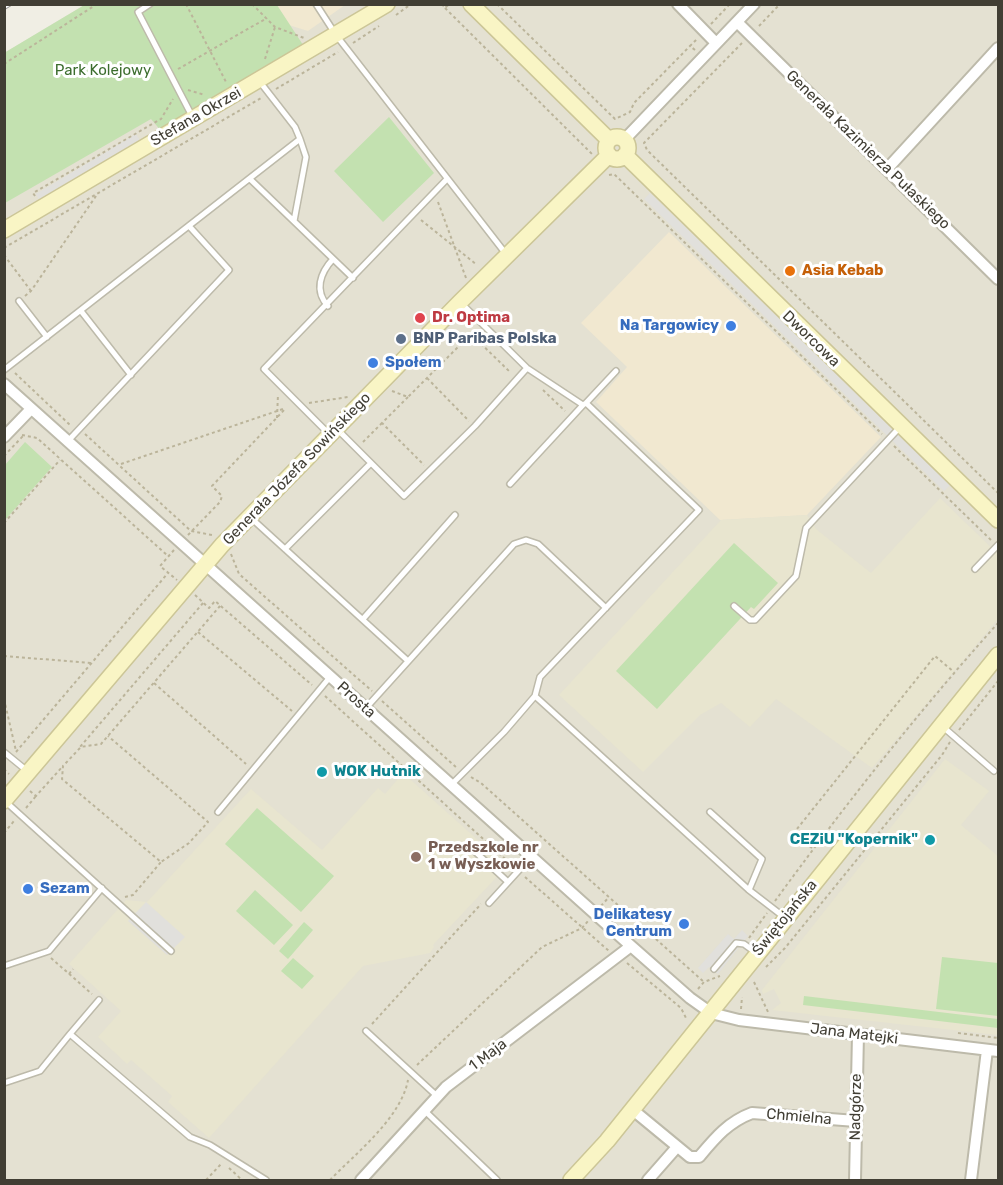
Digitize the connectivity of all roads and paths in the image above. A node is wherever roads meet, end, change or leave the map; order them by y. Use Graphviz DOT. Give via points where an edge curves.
graph roads {
  1 [pos="97,4"];
  2 [pos="150,4"];
  3 [pos="186,4"];
  4 [pos="252,4"];
  5 [pos="316,4"];
  6 [pos="411,4"];
  7 [pos="442,4"];
  8 [pos="449,4"];
  9 [pos="471,4"];
  10 [pos="497,4"];
  11 [pos="678,4"];
  12 [pos="754,4"];
  13 [pos="780,4"];
  14 [pos="446,8"];
  15 [pos="389,11"];
  16 [pos="374,14"];
  17 [pos="267,18"];
  18 [pos="737,22"];
  19 [pos="274,27"];
  20 [pos="755,30"];
  21 [pos="746,39"];
  22 [pos="341,41"];
  23 [pos="294,43"];
  24 [pos="716,43"];
  25 [pos="690,46"];
  26 [pos="999,48"];
  27 [pos="210,51"];
  28 [pos="275,54"];
  29 [pos="4,64"];
  30 [pos="176,70"];
  31 [pos="236,76"];
  32 [pos="259,81"];
  33 [pos="226,82"];
  34 [pos="219,86"];
  35 [pos="212,91"];
  36 [pos="269,93"];
  37 [pos="181,94"];
  38 [pos="193,118"];
  39 [pos="300,139"];
  40 [pos="614,145"];
  41 [pos="592,156"];
  42 [pos="887,169"];
  43 [pos="250,179"];
  44 [pos="447,179"];
  45 [pos="601,181"];
  46 [pos="435,192"];
  47 [pos="97,194"];
  48 [pos="28,202"];
  49 [pos="414,215"];
  50 [pos="294,221"];
  51 [pos="189,226"];
  52 [pos="4,230"];
  53 [pos="451,242"];
  54 [pos="4,248"];
  55 [pos="4,255"];
  56 [pos="507,255"];
  57 [pos="333,259"];
  58 [pos="480,267"];
  59 [pos="353,279"];
  60 [pos="999,279"];
  61 [pos="468,280"];
  62 [pos="32,291"];
  63 [pos="19,301"];
  64 [pos="460,302"];
  65 [pos="328,306"];
  66 [pos="81,311"];
  67 [pos="47,337"];
  68 [pos="526,368"];
  69 [pos="4,370"];
  70 [pos="616,371"];
  71 [pos="131,375"];
  72 [pos="19,377"];
  73 [pos="427,378"];
  74 [pos="517,379"];
  75 [pos="4,384"];
  76 [pos="281,386"];
  77 [pos="539,387"];
  78 [pos="392,391"];
  79 [pos="352,397"];
  80 [pos="408,397"];
  81 [pos="299,404"];
  82 [pos="585,404"];
  83 [pos="286,408"];
  84 [pos="31,409"];
  85 [pos="276,412"];
  86 [pos="277,418"];
  87 [pos="571,418"];
  88 [pos="382,423"];
  89 [pos="475,426"];
  90 [pos="901,426"];
  91 [pos="73,428"];
  92 [pos="333,431"];
  93 [pos="82,432"];
  94 [pos="23,436"];
  95 [pos="4,437"];
  96 [pos="37,438"];
  97 [pos="888,440"];
  98 [pos="67,442"];
  99 [pos="357,449"];
  100 [pos="4,456"];
  101 [pos="61,459"];
  102 [pos="371,463"];
  103 [pos="121,464"];
  104 [pos="430,471"];
  105 [pos="510,484"];
  106 [pos="999,493"];
  107 [pos="455,515"];
  108 [pos="249,517"];
  109 [pos="999,520"];
  110 [pos="4,523"];
  111 [pos="191,531"];
  112 [pos="212,535"];
  113 [pos="998,546"];
  114 [pos="285,549"];
  115 [pos="231,553"];
  116 [pos="168,556"];
  117 [pos="204,565"];
  118 [pos="975,568"];
  119 [pos="168,573"];
  120 [pos="215,601"];
  121 [pos="203,603"];
  122 [pos="221,605"];
  123 [pos="734,606"];
  124 [pos="606,608"];
  125 [pos="363,619"];
  126 [pos="999,623"];
  127 [pos="198,632"];
  128 [pos="999,655"];
  129 [pos="4,656"];
  130 [pos="408,661"];
  131 [pos="92,663"];
  132 [pos="954,672"];
  133 [pos="330,676"];
  134 [pos="999,681"];
  135 [pos="154,683"];
  136 [pos="318,690"];
  137 [pos="374,693"];
  138 [pos="535,696"];
  139 [pos="4,699"];
  140 [pos="381,700"];
  141 [pos="365,709"];
  142 [pos="296,714"];
  143 [pos="941,725"];
  144 [pos="108,736"];
  145 [pos="954,737"];
  146 [pos="80,747"];
  147 [pos="16,751"];
  148 [pos="4,752"];
  149 [pos="11,758"];
  150 [pos="252,769"];
  151 [pos="994,771"];
  152 [pos="29,772"];
  153 [pos="463,773"];
  154 [pos="451,785"];
  155 [pos="4,801"];
  156 [pos="218,812"];
  157 [pos="710,812"];
  158 [pos="469,846"];
  159 [pos="813,849"];
  160 [pos="531,857"];
  161 [pos="160,862"];
  162 [pos="518,871"];
  163 [pos="506,880"];
  164 [pos="102,888"];
  165 [pos="749,890"];
  166 [pos="774,902"];
  167 [pos="119,903"];
  168 [pos="489,903"];
  169 [pos="481,904"];
  170 [pos="768,911"];
  171 [pos="785,918"];
  172 [pos="582,928"];
  173 [pos="750,937"];
  174 [pos="631,946"];
  175 [pos="171,951"];
  176 [pos="44,952"];
  177 [pos="757,953"];
  178 [pos="616,958"];
  179 [pos="4,966"];
  180 [pos="73,969"];
  181 [pos="714,969"];
  182 [pos="69,974"];
  183 [pos="704,982"];
  184 [pos="754,982"];
  185 [pos="741,998"];
  186 [pos="99,1000"];
  187 [pos="711,1012"];
  188 [pos="768,1012"];
  189 [pos="686,1028"];
  190 [pos="366,1031"];
  191 [pos="70,1034"];
  192 [pos="858,1034"];
  193 [pos="987,1050"];
  194 [pos="999,1051"];
  195 [pos="410,1072"];
  196 [pos="4,1083"];
  197 [pos="437,1096"];
  198 [pos="425,1110"];
  199 [pos="633,1110"];
  200 [pos="856,1121"];
  201 [pos="677,1147"];
  202 [pos="206,1180"];
  203 [pos="243,1180"];
  204 [pos="266,1180"];
  205 [pos="330,1180"];
  206 [pos="361,1180"];
  207 [pos="497,1180"];
  208 [pos="571,1180"];
  209 [pos="648,1180"];
  210 [pos="855,1180"];
  211 [pos="972,1180"];
  1 -- 29 [label="path"];
  2 -- 37 [label="lane" via="138,12"];
  3 -- 27 [label="path"];
  4 -- 17 [label="path"];
  5 -- 22 [label="lane"];
  6 -- 15 [label="path"];
  7 -- 14 [label="path"];
  8 -- 14 [label="path"];
  9 -- 40 [label="street"];
  10 -- 25 [label="path" via="615,119 630,112 634,103"];
  11 -- 24 [label="street"];
  12 -- 18 [label="street, Generała Józefa Sowińskiego"];
  13 -- 20 [label="path"];
  14 -- 41 [label="path" via="592,151"];
  15 -- 16 [label="street, Stefana Okrzei"];
  16 -- 22 [label="street, Stefana Okrzei"];
  16 -- 22 [label="path"];
  17 -- 19 [label="path"];
  17 -- 27 [label="path"];
  18 -- 24 [label="street, Generała Józefa Sowińskiego"];
  18 -- 42 [label="street, Generała Kazimierza Pułaskiego"];
  19 -- 23 [label="path" via="303,37"];
  19 -- 28 [label="path" via="265,59"];
  21 -- 106 [label="path" via="644,143 647,150"];
  22 -- 32 [label="street, Stefana Okrzei"];
  22 -- 36 [label="path"];
  22 -- 44 [label="lane"];
  24 -- 40 [label="street, Generała Józefa Sowińskiego"];
  26 -- 42 [label="street"];
  27 -- 30 [label="path"];
  27 -- 33 [label="path"];
  31 -- 33 [label="path"];
  32 -- 36 [label="lane"];
  32 -- 38 [label="street, Stefana Okrzei"];
  33 -- 34 [label="path"];
  35 -- 37 [label="path" via="204,95 190,89"];
  36 -- 39 [label="lane"];
  36 -- 47 [label="path"];
  37 -- 38 [label="lane"];
  37 -- 48 [label="path" via="171,100 161,119 33,193 36,198"];
  38 -- 52 [label="street, Stefana Okrzei"];
  39 -- 43 [label="lane"];
  39 -- 50 [label="lane" via="306,157"];
  40 -- 56 [label="street, Generała Józefa Sowińskiego"];
  40 -- 90 [label="street, Dworcowa" via="617,159 625,155"];
  42 -- 60 [label="street, Generała Kazimierza Pułaskiego"];
  43 -- 50 [label="lane"];
  43 -- 51 [label="lane"];
  44 -- 46 [label="lane"];
  44 -- 56 [label="lane"];
  45 -- 97 [label="path" via="614,174"];
  46 -- 49 [label="lane"];
  46 -- 53 [label="path"];
  47 -- 54 [label="path"];
  47 -- 62 [label="path"];
  49 -- 53 [label="path"];
  49 -- 59 [label="lane"];
  50 -- 57 [label="lane"];
  51 -- 66 [label="lane"];
  51 -- 71 [label="lane" via="229,270"];
  53 -- 58 [label="path"];
  53 -- 61 [label="path"];
  55 -- 62 [label="path"];
  56 -- 64 [label="street, Generała Józefa Sowińskiego"];
  57 -- 59 [label="lane"];
  57 -- 65 [label="lane" via="318,289"];
  59 -- 65 [label="lane"];
  62 -- 63 [label="path"];
  63 -- 67 [label="lane"];
  64 -- 68 [label="lane"];
  64 -- 92 [label="street, Generała Józefa Sowińskiego"];
  65 -- 76 [label="lane" via="264,369"];
  66 -- 67 [label="lane"];
  66 -- 71 [label="lane"];
  67 -- 69 [label="lane"];
  68 -- 74 [label="lane"];
  68 -- 82 [label="lane"];
  70 -- 82 [label="lane"];
  71 -- 98 [label="lane"];
  72 -- 91 [label="path"];
  73 -- 74 [label="path" via="471,334"];
  73 -- 80 [label="path"];
  73 -- 89 [label="path"];
  74 -- 89 [label="lane"];
  75 -- 84 [label="street, Prosta"];
  76 -- 81 [label="lane"];
  76 -- 85 [label="path"];
  77 -- 87 [label="path"];
  78 -- 80 [label="path"];
  79 -- 81 [label="path"];
  80 -- 88 [label="path"];
  81 -- 83 [label="path"];
  81 -- 92 [label="lane"];
  82 -- 87 [label="lane"];
  82 -- 124 [label="lane" via="699,510"];
  83 -- 85 [label="path"];
  83 -- 86 [label="path"];
  84 -- 95 [label="street"];
  84 -- 98 [label="street, Prosta"];
  85 -- 86 [label="path"];
  85 -- 103 [label="path"];
  86 -- 111 [label="path" via="212,486 222,496 220,502"];
  87 -- 105 [label="lane"];
  88 -- 99 [label="path"];
  88 -- 104 [label="path"];
  89 -- 104 [label="lane"];
  90 -- 97 [label="lane"];
  90 -- 109 [label="street, Dworcowa"];
  92 -- 99 [label="lane"];
  92 -- 108 [label="street, Generała Józefa Sowińskiego"];
  93 -- 103 [label="path"];
  94 -- 100 [label="path"];
  96 -- 101 [label="path"];
  97 -- 113 [label="path"];
  97 -- 123 [label="lane" via="806,528 796,576 772,602 755,620"];
  98 -- 117 [label="street, Prosta"];
  99 -- 102 [label="lane"];
  101 -- 110 [label="path"];
  101 -- 116 [label="path"];
  102 -- 104 [label="lane" via="404,496"];
  102 -- 114 [label="lane"];
  103 -- 111 [label="path"];
  107 -- 125 [label="lane"];
  108 -- 114 [label="lane"];
  108 -- 117 [label="street, Generała Józefa Sowińskiego"];
  111 -- 112 [label="path"];
  113 -- 118 [label="lane"];
  114 -- 125 [label="lane"];
  115 -- 137 [label="path" via="239,574"];
  117 -- 133 [label="street, Prosta"];
  117 -- 152 [label="street, Generała Józefa Sowińskiego"];
  119 -- 131 [label="path"];
  120 -- 122 [label="path"];
  121 -- 146 [label="path"];
  122 -- 127 [label="path"];
  122 -- 136 [label="path"];
  124 -- 130 [label="lane" via="538,544 520,541"];
  124 -- 138 [label="lane" via="540,677"];
  125 -- 130 [label="lane"];
  126 -- 132 [label="path"];
  127 -- 135 [label="path"];
  127 -- 142 [label="path"];
  128 -- 143 [label="street, Świętojańska"];
  129 -- 131 [label="path"];
  130 -- 141 [label="lane"];
  131 -- 147 [label="path"];
  132 -- 159 [label="path"];
  132 -- 159 [label="path" via="935,656 793,834"];
  133 -- 136 [label="lane"];
  133 -- 141 [label="street, Prosta"];
  134 -- 145 [label="path"];
  135 -- 144 [label="path"];
  135 -- 150 [label="path"];
  136 -- 142 [label="lane"];
  136 -- 163 [label="path" via="515,868"];
  138 -- 153 [label="lane"];
  138 -- 165 [label="lane"];
  139 -- 147 [label="path"];
  140 -- 153 [label="path"];
  141 -- 154 [label="street, Prosta"];
  142 -- 150 [label="lane"];
  143 -- 145 [label="lane"];
  143 -- 171 [label="street, Świętojańska"];
  144 -- 146 [label="path" via="101,744"];
  144 -- 161 [label="path" via="208,822 189,843"];
  145 -- 151 [label="lane"];
  145 -- 184 [label="path" via="895,817"];
  146 -- 161 [label="path" via="63,766 62,779"];
  147 -- 149 [label="path"];
  148 -- 149 [label="lane"];
  149 -- 152 [label="lane"];
  150 -- 156 [label="lane"];
  152 -- 155 [label="street, Generała Józefa Sowińskiego"];
  153 -- 154 [label="lane"];
  153 -- 183 [label="path" via="481,783"];
  154 -- 160 [label="street, Prosta"];
  155 -- 164 [label="lane"];
  157 -- 165 [label="lane" via="762,859"];
  158 -- 163 [label="lane"];
  159 -- 166 [label="path"];
  160 -- 162 [label="lane"];
  160 -- 174 [label="street, Prosta"];
  161 -- 167 [label="path" via="133,895"];
  162 -- 163 [label="lane"];
  162 -- 172 [label="path"];
  163 -- 168 [label="lane"];
  164 -- 167 [label="lane"];
  164 -- 176 [label="lane" via="49,951"];
  165 -- 171 [label="lane"];
  167 -- 175 [label="lane"];
  169 -- 190 [label="path"];
  170 -- 173 [label="path"];
  171 -- 177 [label="street, Świętojańska"];
  172 -- 178 [label="path"];
  172 -- 195 [label="path" via="542,947"];
  174 -- 178 [label="street, 1 Maja"];
  174 -- 187 [label="street, Prosta"];
  176 -- 179 [label="lane"];
  176 -- 182 [label="path"];
  177 -- 181 [label="lane" via="736,943"];
  177 -- 187 [label="street, Świętojańska"];
  178 -- 189 [label="path" via="628,963 681,1008 687,1017"];
  178 -- 197 [label="street, 1 Maja"];
  180 -- 182 [label="path"];
  182 -- 186 [label="path"];
  184 -- 185 [label="path"];
  184 -- 188 [label="path"];
  186 -- 191 [label="lane"];
  187 -- 192 [label="street, Jana Matejki" via="739,1020"];
  187 -- 199 [label="street, Świętojańska"];
  190 -- 195 [label="lane"];
  191 -- 196 [label="lane" via="40,1071"];
  191 -- 204 [label="lane" via="190,1137"];
  192 -- 193 [label="street, Jana Matejki"];
  192 -- 200 [label="street, Nadgórze"];
  193 -- 194 [label="street, Jana Matejki"];
  193 -- 211 [label="street"];
  195 -- 197 [label="lane"];
  195 -- 205 [label="path" via="406,1092 396,1110"];
  197 -- 198 [label="street, 1 Maja"];
  198 -- 206 [label="street, 1 Maja"];
  198 -- 207 [label="lane"];
  199 -- 201 [label="street, Chmielna"];
  199 -- 208 [label="street, Świętojańska"];
  200 -- 201 [label="street, Chmielna" via="752,1113 722,1131 699,1158 690,1157"];
  200 -- 210 [label="street, Nadgórze"];
  201 -- 209 [label="street"];
  202 -- 203 [label="path" via="223,1163"];
}
